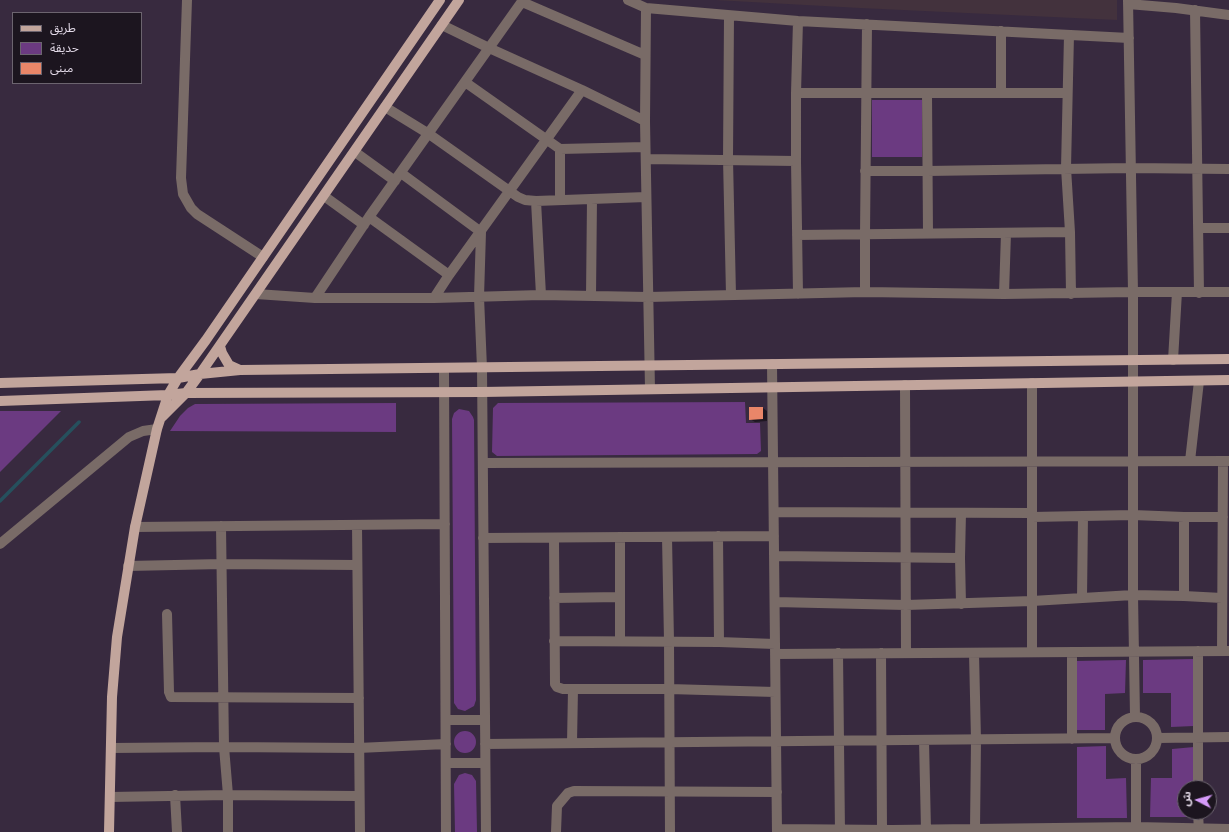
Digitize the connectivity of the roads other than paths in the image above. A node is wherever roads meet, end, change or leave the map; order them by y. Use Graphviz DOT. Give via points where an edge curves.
graph roads {
  1 [pos="188,0"];
  2 [pos="440,0"];
  3 [pos="459,0"];
  4 [pos="628,0"];
  5 [pos="522,1"];
  6 [pos="1128,2"];
  7 [pos="646,8"];
  8 [pos="1195,10"];
  9 [pos="1229,15"];
  10 [pos="729,16"];
  11 [pos="798,21"];
  12 [pos="867,24"];
  13 [pos="442,25"];
  14 [pos="1001,31"];
  15 [pos="1069,35"];
  16 [pos="1129,38"];
  17 [pos="489,48"];
  18 [pos="645,55"];
  19 [pos="465,82"];
  20 [pos="582,90"];
  21 [pos="796,93"];
  22 [pos="1001,93"];
  23 [pos="1067,93"];
  24 [pos="866,94"];
  25 [pos="927,94"];
  26 [pos="385,107"];
  27 [pos="645,121"];
  28 [pos="429,134"];
  29 [pos="546,140"];
  30 [pos="645,147"];
  31 [pos="560,149"];
  32 [pos="355,152"];
  33 [pos="646,158"];
  34 [pos="728,159"];
  35 [pos="796,160"];
  36 [pos="1066,168"];
  37 [pos="1130,168"];
  38 [pos="1198,169"];
  39 [pos="1229,169"];
  40 [pos="865,171"];
  41 [pos="927,171"];
  42 [pos="398,177"];
  43 [pos="509,191"];
  44 [pos="324,196"];
  45 [pos="646,197"];
  46 [pos="592,199"];
  47 [pos="560,200"];
  48 [pos="536,201"];
  49 [pos="366,221"];
  50 [pos="1199,228"];
  51 [pos="1229,228"];
  52 [pos="481,232"];
  53 [pos="1070,232"];
  54 [pos="928,233"];
  55 [pos="1006,233"];
  56 [pos="864,234"];
  57 [pos="797,235"];
  58 [pos="263,257"];
  59 [pos="449,275"];
  60 [pos="865,292"];
  61 [pos="1133,292"];
  62 [pos="1177,292"];
  63 [pos="1229,292"];
  64 [pos="1198,293"];
  65 [pos="256,294"];
  66 [pos="798,294"];
  67 [pos="1004,294"];
  68 [pos="1071,294"];
  69 [pos="541,295"];
  70 [pos="731,295"];
  71 [pos="591,296"];
  72 [pos="479,297"];
  73 [pos="648,297"];
  74 [pos="315,298"];
  75 [pos="434,298"];
  76 [pos="220,346"];
  77 [pos="1229,359"];
  78 [pos="1132,360"];
  79 [pos="1173,360"];
  80 [pos="772,364"];
  81 [pos="649,367"];
  82 [pos="482,368"];
  83 [pos="444,369"];
  84 [pos="240,370"];
  85 [pos="200,374"];
  86 [pos="178,378"];
  87 [pos="1229,380"];
  88 [pos="1199,381"];
  89 [pos="1132,382"];
  90 [pos="0,383"];
  91 [pos="1032,383"];
  92 [pos="905,385"];
  93 [pos="773,387"];
  94 [pos="650,389"];
  95 [pos="444,392"];
  96 [pos="482,392"];
  97 [pos="186,393"];
  98 [pos="168,395"];
  99 [pos="0,401"];
  100 [pos="161,418"];
  101 [pos="157,429"];
  102 [pos="906,461"];
  103 [pos="1032,461"];
  104 [pos="1190,461"];
  105 [pos="1226,461"];
  106 [pos="773,462"];
  107 [pos="1133,462"];
  108 [pos="483,463"];
  109 [pos="774,512"];
  110 [pos="906,512"];
  111 [pos="961,513"];
  112 [pos="1032,515"];
  113 [pos="1133,515"];
  114 [pos="1083,516"];
  115 [pos="1184,517"];
  116 [pos="1222,517"];
  117 [pos="445,524"];
  118 [pos="357,525"];
  119 [pos="221,526"];
  120 [pos="135,527"];
  121 [pos="667,536"];
  122 [pos="718,536"];
  123 [pos="774,536"];
  124 [pos="620,537"];
  125 [pos="483,538"];
  126 [pos="554,538"];
  127 [pos="0,544"];
  128 [pos="1226,555"];
  129 [pos="774,556"];
  130 [pos="906,558"];
  131 [pos="960,558"];
  132 [pos="222,564"];
  133 [pos="357,565"];
  134 [pos="128,566"];
  135 [pos="1133,595"];
  136 [pos="1184,596"];
  137 [pos="620,597"];
  138 [pos="554,598"];
  139 [pos="1082,598"];
  140 [pos="1222,598"];
  141 [pos="1032,601"];
  142 [pos="775,602"];
  143 [pos="961,604"];
  144 [pos="906,605"];
  145 [pos="167,614"];
  146 [pos="554,641"];
  147 [pos="620,641"];
  148 [pos="670,641"];
  149 [pos="718,642"];
  150 [pos="775,649"];
  151 [pos="1198,651"];
  152 [pos="1225,651"];
  153 [pos="1032,652"];
  154 [pos="1072,652"];
  155 [pos="1134,652"];
  156 [pos="838,653"];
  157 [pos="881,653"];
  158 [pos="906,653"];
  159 [pos="974,653"];
  160 [pos="572,689"];
  161 [pos="669,689"];
  162 [pos="776,692"];
  163 [pos="223,697"];
  164 [pos="359,698"];
  165 [pos="1135,716"];
  166 [pos="446,720"];
  167 [pos="484,720"];
  168 [pos="1229,737"];
  169 [pos="1115,738"];
  170 [pos="1158,738"];
  171 [pos="1198,738"];
  172 [pos="1072,739"];
  173 [pos="882,740"];
  174 [pos="924,740"];
  175 [pos="976,740"];
  176 [pos="776,741"];
  177 [pos="838,741"];
  178 [pos="670,742"];
  179 [pos="572,743"];
  180 [pos="446,744"];
  181 [pos="484,744"];
  182 [pos="224,746"];
  183 [pos="111,748"];
  184 [pos="358,748"];
  185 [pos="1136,759"];
  186 [pos="446,763"];
  187 [pos="485,763"];
  188 [pos="1198,780"];
  189 [pos="670,792"];
  190 [pos="777,792"];
  191 [pos="175,795"];
  192 [pos="228,795"];
  193 [pos="110,796"];
  194 [pos="358,796"];
  195 [pos="1198,820"];
  196 [pos="975,829"];
  197 [pos="1136,829"];
  198 [pos="1229,829"];
  199 [pos="777,830"];
  200 [pos="926,830"];
  201 [pos="1039,830"];
  202 [pos="1199,830"];
  203 [pos="840,831"];
  204 [pos="889,831"];
  205 [pos="109,832"];
  206 [pos="177,832"];
  207 [pos="228,832"];
  208 [pos="360,832"];
  209 [pos="446,832"];
  210 [pos="486,832"];
  211 [pos="556,832"];
  212 [pos="670,832"];
  1 -- 58 [label="street" via="181,178 183,194 197,214"];
  2 -- 58 [label="main road"];
  3 -- 13 [label="main road"];
  4 -- 7 [label="street"];
  5 -- 17 [label="street"];
  5 -- 18 [label="street"];
  6 -- 8 [label="street"];
  6 -- 16 [label="street"];
  7 -- 10 [label="street"];
  7 -- 18 [label="street"];
  8 -- 9 [label="street"];
  8 -- 38 [label="street"];
  10 -- 11 [label="street"];
  10 -- 34 [label="street"];
  11 -- 12 [label="street"];
  11 -- 21 [label="street"];
  12 -- 14 [label="street"];
  12 -- 24 [label="street"];
  13 -- 17 [label="street"];
  13 -- 26 [label="main road"];
  14 -- 15 [label="street"];
  14 -- 22 [label="street"];
  15 -- 16 [label="street"];
  15 -- 23 [label="street"];
  16 -- 37 [label="street"];
  17 -- 19 [label="street"];
  17 -- 20 [label="street"];
  18 -- 27 [label="street"];
  19 -- 28 [label="street"];
  19 -- 29 [label="street"];
  20 -- 27 [label="street"];
  20 -- 29 [label="street"];
  21 -- 24 [label="street"];
  21 -- 35 [label="street"];
  22 -- 23 [label="street"];
  22 -- 25 [label="street"];
  23 -- 36 [label="street"];
  24 -- 25 [label="street"];
  24 -- 40 [label="street"];
  25 -- 41 [label="street"];
  26 -- 28 [label="street"];
  26 -- 32 [label="main road"];
  27 -- 30 [label="street"];
  28 -- 42 [label="street"];
  28 -- 43 [label="street"];
  29 -- 31 [label="street"];
  29 -- 43 [label="street"];
  30 -- 31 [label="street"];
  30 -- 33 [label="street"];
  31 -- 47 [label="street"];
  32 -- 42 [label="street"];
  32 -- 44 [label="main road"];
  33 -- 34 [label="street"];
  33 -- 45 [label="street"];
  34 -- 35 [label="street"];
  34 -- 70 [label="street"];
  35 -- 57 [label="street"];
  36 -- 37 [label="street"];
  36 -- 41 [label="street"];
  36 -- 53 [label="street"];
  37 -- 38 [label="street"];
  37 -- 61 [label="street"];
  38 -- 39 [label="street"];
  38 -- 50 [label="street"];
  40 -- 41 [label="street"];
  40 -- 56 [label="street"];
  41 -- 54 [label="street"];
  42 -- 49 [label="street"];
  42 -- 52 [label="street"];
  43 -- 48 [label="street" via="525,200"];
  43 -- 52 [label="street"];
  44 -- 49 [label="street"];
  44 -- 65 [label="main road"];
  45 -- 46 [label="street"];
  45 -- 73 [label="street"];
  46 -- 47 [label="street"];
  46 -- 71 [label="street"];
  47 -- 48 [label="street"];
  48 -- 69 [label="street"];
  49 -- 59 [label="street"];
  49 -- 74 [label="street"];
  50 -- 51 [label="street"];
  50 -- 64 [label="street"];
  52 -- 59 [label="street"];
  52 -- 72 [label="street"];
  53 -- 55 [label="street"];
  53 -- 68 [label="street"];
  54 -- 55 [label="street"];
  54 -- 56 [label="street"];
  55 -- 67 [label="street"];
  56 -- 57 [label="street"];
  56 -- 60 [label="street"];
  57 -- 66 [label="street"];
  58 -- 86 [label="main road"];
  59 -- 75 [label="street"];
  60 -- 66 [label="street"];
  60 -- 67 [label="street"];
  61 -- 62 [label="street"];
  61 -- 68 [label="street"];
  61 -- 78 [label="street"];
  62 -- 64 [label="street"];
  62 -- 79 [label="street"];
  63 -- 64 [label="street"];
  65 -- 74 [label="street"];
  65 -- 76 [label="main road"];
  66 -- 70 [label="street"];
  67 -- 68 [label="street"];
  69 -- 71 [label="street"];
  69 -- 72 [label="street"];
  70 -- 73 [label="street"];
  71 -- 73 [label="street"];
  72 -- 75 [label="street"];
  72 -- 82 [label="street"];
  73 -- 81 [label="street"];
  74 -- 75 [label="street"];
  76 -- 84 [label="main road" via="229,365"];
  76 -- 85 [label="main road"];
  77 -- 79 [label="main road"];
  78 -- 79 [label="main road"];
  78 -- 80 [label="main road"];
  78 -- 89 [label="street"];
  80 -- 81 [label="main road"];
  80 -- 93 [label="street"];
  81 -- 82 [label="main road"];
  81 -- 94 [label="street"];
  82 -- 83 [label="main road"];
  82 -- 96 [label="street"];
  83 -- 84 [label="main road"];
  83 -- 95 [label="street"];
  84 -- 85 [label="main road"];
  85 -- 86 [label="main road"];
  85 -- 97 [label="main road"];
  86 -- 90 [label="main road"];
  86 -- 98 [label="main road"];
  87 -- 88 [label="main road"];
  88 -- 89 [label="main road"];
  88 -- 104 [label="street"];
  89 -- 91 [label="main road"];
  89 -- 107 [label="street"];
  91 -- 92 [label="main road"];
  91 -- 103 [label="street"];
  92 -- 93 [label="main road"];
  92 -- 102 [label="street"];
  93 -- 94 [label="main road"];
  93 -- 106 [label="street"];
  94 -- 96 [label="main road"];
  95 -- 96 [label="main road"];
  95 -- 97 [label="main road"];
  95 -- 117 [label="street"];
  96 -- 108 [label="street"];
  97 -- 98 [label="main road"];
  97 -- 100 [label="main road"];
  98 -- 99 [label="main road"];
  98 -- 100 [label="main road"];
  100 -- 101 [label="main road"];
  101 -- 120 [label="main road"];
  101 -- 127 [label="street" via="129,437"];
  102 -- 103 [label="street"];
  102 -- 106 [label="street"];
  102 -- 110 [label="street"];
  103 -- 107 [label="street"];
  103 -- 112 [label="street"];
  104 -- 105 [label="street"];
  104 -- 107 [label="street"];
  105 -- 116 [label="street"];
  106 -- 108 [label="street"];
  106 -- 109 [label="street"];
  107 -- 113 [label="street"];
  108 -- 125 [label="street"];
  109 -- 110 [label="street"];
  109 -- 123 [label="street"];
  110 -- 111 [label="street"];
  110 -- 130 [label="street"];
  111 -- 112 [label="street"];
  111 -- 131 [label="street"];
  112 -- 114 [label="street"];
  112 -- 141 [label="street"];
  113 -- 114 [label="street"];
  113 -- 115 [label="street"];
  113 -- 135 [label="street"];
  114 -- 139 [label="street"];
  115 -- 116 [label="street"];
  115 -- 136 [label="street"];
  116 -- 128 [label="street"];
  117 -- 118 [label="street"];
  117 -- 166 [label="street"];
  118 -- 119 [label="street"];
  118 -- 133 [label="street"];
  119 -- 120 [label="street"];
  119 -- 132 [label="street"];
  120 -- 134 [label="main road"];
  121 -- 122 [label="street"];
  121 -- 124 [label="street"];
  121 -- 148 [label="street"];
  122 -- 123 [label="street"];
  122 -- 149 [label="street"];
  123 -- 129 [label="street"];
  124 -- 126 [label="street"];
  124 -- 137 [label="street"];
  125 -- 126 [label="street"];
  125 -- 167 [label="street"];
  126 -- 138 [label="street"];
  128 -- 140 [label="street"];
  129 -- 130 [label="street"];
  129 -- 142 [label="street"];
  130 -- 131 [label="street"];
  130 -- 144 [label="street"];
  131 -- 143 [label="street"];
  132 -- 133 [label="street"];
  132 -- 134 [label="street"];
  132 -- 163 [label="street"];
  133 -- 164 [label="street"];
  134 -- 183 [label="main road" via="114,667"];
  135 -- 136 [label="street"];
  135 -- 139 [label="street"];
  135 -- 155 [label="street"];
  136 -- 140 [label="street"];
  137 -- 138 [label="street"];
  137 -- 147 [label="street"];
  138 -- 146 [label="street"];
  139 -- 141 [label="street"];
  140 -- 152 [label="street"];
  141 -- 143 [label="street"];
  141 -- 153 [label="street"];
  142 -- 144 [label="street"];
  142 -- 150 [label="street"];
  143 -- 144 [label="street"];
  144 -- 158 [label="street"];
  145 -- 163 [label="street" via="170,696"];
  146 -- 147 [label="street"];
  146 -- 160 [label="street" via="555,684 560,689"];
  147 -- 148 [label="street"];
  148 -- 149 [label="street"];
  148 -- 161 [label="street"];
  149 -- 150 [label="street"];
  150 -- 156 [label="street"];
  150 -- 162 [label="street"];
  151 -- 152 [label="street"];
  151 -- 155 [label="street"];
  151 -- 171 [label="street"];
  153 -- 154 [label="street"];
  153 -- 159 [label="street"];
  154 -- 155 [label="street"];
  154 -- 172 [label="street"];
  155 -- 165 [label="street"];
  156 -- 157 [label="street"];
  156 -- 177 [label="street"];
  157 -- 158 [label="street"];
  157 -- 173 [label="street"];
  158 -- 159 [label="street"];
  159 -- 175 [label="street"];
  160 -- 161 [label="street"];
  160 -- 179 [label="street"];
  161 -- 162 [label="street"];
  161 -- 178 [label="street"];
  162 -- 176 [label="street"];
  163 -- 164 [label="street"];
  163 -- 182 [label="street"];
  164 -- 184 [label="street"];
  165 -- 169 [label="street" via="1123,721"];
  165 -- 170 [label="street" via="1142,717 1154,725"];
  166 -- 167 [label="street"];
  166 -- 180 [label="street"];
  167 -- 181 [label="street"];
  168 -- 171 [label="street"];
  169 -- 172 [label="street"];
  169 -- 185 [label="street" via="1116,745 1124,755"];
  170 -- 171 [label="street"];
  170 -- 185 [label="street" via="1157,745 1149,755"];
  171 -- 188 [label="street"];
  172 -- 175 [label="street"];
  173 -- 174 [label="street"];
  173 -- 177 [label="street"];
  173 -- 204 [label="street"];
  174 -- 175 [label="street"];
  174 -- 200 [label="street"];
  175 -- 196 [label="street"];
  176 -- 177 [label="street"];
  176 -- 178 [label="street"];
  176 -- 190 [label="street"];
  177 -- 203 [label="street"];
  178 -- 179 [label="street"];
  178 -- 189 [label="street"];
  179 -- 181 [label="street"];
  180 -- 184 [label="street"];
  180 -- 186 [label="street"];
  181 -- 187 [label="street"];
  182 -- 183 [label="street"];
  182 -- 184 [label="street"];
  182 -- 192 [label="street"];
  183 -- 193 [label="main road"];
  184 -- 194 [label="street"];
  185 -- 197 [label="street"];
  186 -- 187 [label="street"];
  186 -- 209 [label="street"];
  187 -- 210 [label="street"];
  189 -- 190 [label="street"];
  189 -- 211 [label="street" via="568,793 557,806"];
  189 -- 212 [label="street"];
  190 -- 199 [label="street"];
  191 -- 192 [label="street"];
  191 -- 193 [label="street"];
  191 -- 206 [label="street"];
  192 -- 194 [label="street"];
  192 -- 207 [label="street"];
  193 -- 205 [label="main road"];
  194 -- 208 [label="street"];
  195 -- 202 [label="street"];
  196 -- 200 [label="street"];
  196 -- 201 [label="street"];
  197 -- 201 [label="street"];
  197 -- 202 [label="street"];
  198 -- 202 [label="street"];
  199 -- 203 [label="street"];
  200 -- 204 [label="street"];
  203 -- 204 [label="street"];
}
